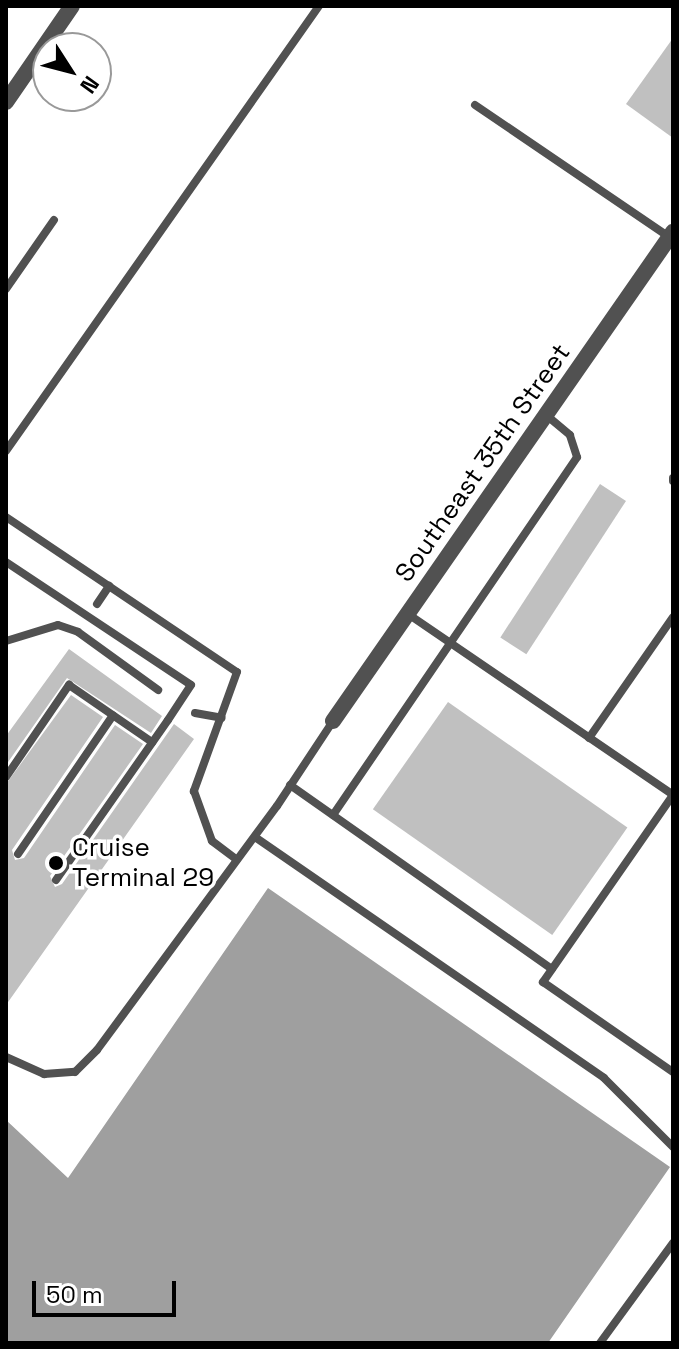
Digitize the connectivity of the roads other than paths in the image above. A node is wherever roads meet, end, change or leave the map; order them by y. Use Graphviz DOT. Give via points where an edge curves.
graph roads {
  1 [pos="72,6"];
  2 [pos="319,6"];
  3 [pos="6,102"];
  4 [pos="475,105"];
  5 [pos="54,220"];
  6 [pos="671,235"];
  7 [pos="6,289"];
  8 [pos="546,415"];
  9 [pos="6,451"];
  10 [pos="6,517"];
  11 [pos="6,562"];
  12 [pos="109,586"];
  13 [pos="97,604"];
  14 [pos="408,614"];
  15 [pos="673,617"];
  16 [pos="85,622"];
  17 [pos="78,632"];
  18 [pos="6,641"];
  19 [pos="450,643"];
  20 [pos="158,690"];
  21 [pos="195,713"];
  22 [pos="113,715"];
  23 [pos="222,718"];
  24 [pos="333,721"];
  25 [pos="589,738"];
  26 [pos="152,742"];
  27 [pos="6,777"];
  28 [pos="290,785"];
  29 [pos="673,795"];
  30 [pos="333,815"];
  31 [pos="255,837"];
  32 [pos="18,854"];
  33 [pos="237,860"];
  34 [pos="56,880"];
  35 [pos="552,969"];
  36 [pos="6,1057"];
  37 [pos="673,1072"];
  38 [pos="673,1147"];
  39 [pos="673,1243"];
  40 [pos="600,1343"];
  1 -- 3 [label="street"];
  2 -- 9 [label="lane"];
  4 -- 6 [label="lane"];
  5 -- 7 [label="lane"];
  6 -- 8 [label="street, Southeast 35th Street"];
  8 -- 14 [label="street, Southeast 35th Street"];
  8 -- 19 [label="lane" via="570,435 577,457"];
  10 -- 12 [label="lane"];
  11 -- 26 [label="lane, bridge" via="191,685"];
  12 -- 13 [label="lane"];
  12 -- 23 [label="lane" via="237,672"];
  14 -- 19 [label="lane"];
  14 -- 24 [label="street, Southeast 35th Street"];
  15 -- 25 [label="lane"];
  16 -- 17 [label="lane"];
  17 -- 18 [label="lane" via="58,625"];
  17 -- 20 [label="lane"];
  19 -- 25 [label="lane"];
  19 -- 30 [label="lane"];
  21 -- 23 [label="lane"];
  22 -- 26 [label="lane"];
  22 -- 27 [label="lane" via="69,685"];
  22 -- 32 [label="lane"];
  23 -- 33 [label="lane" via="194,791 212,841"];
  24 -- 28 [label="lane"];
  25 -- 29 [label="lane"];
  26 -- 34 [label="lane"];
  28 -- 30 [label="lane"];
  28 -- 31 [label="lane"];
  29 -- 35 [label="lane"];
  30 -- 35 [label="lane"];
  31 -- 33 [label="lane"];
  31 -- 38 [label="lane" via="604,1078"];
  33 -- 36 [label="lane" via="97,1050 75,1072 44,1074"];
  35 -- 37 [label="lane" via="543,982"];
  39 -- 40 [label="lane"];
}
